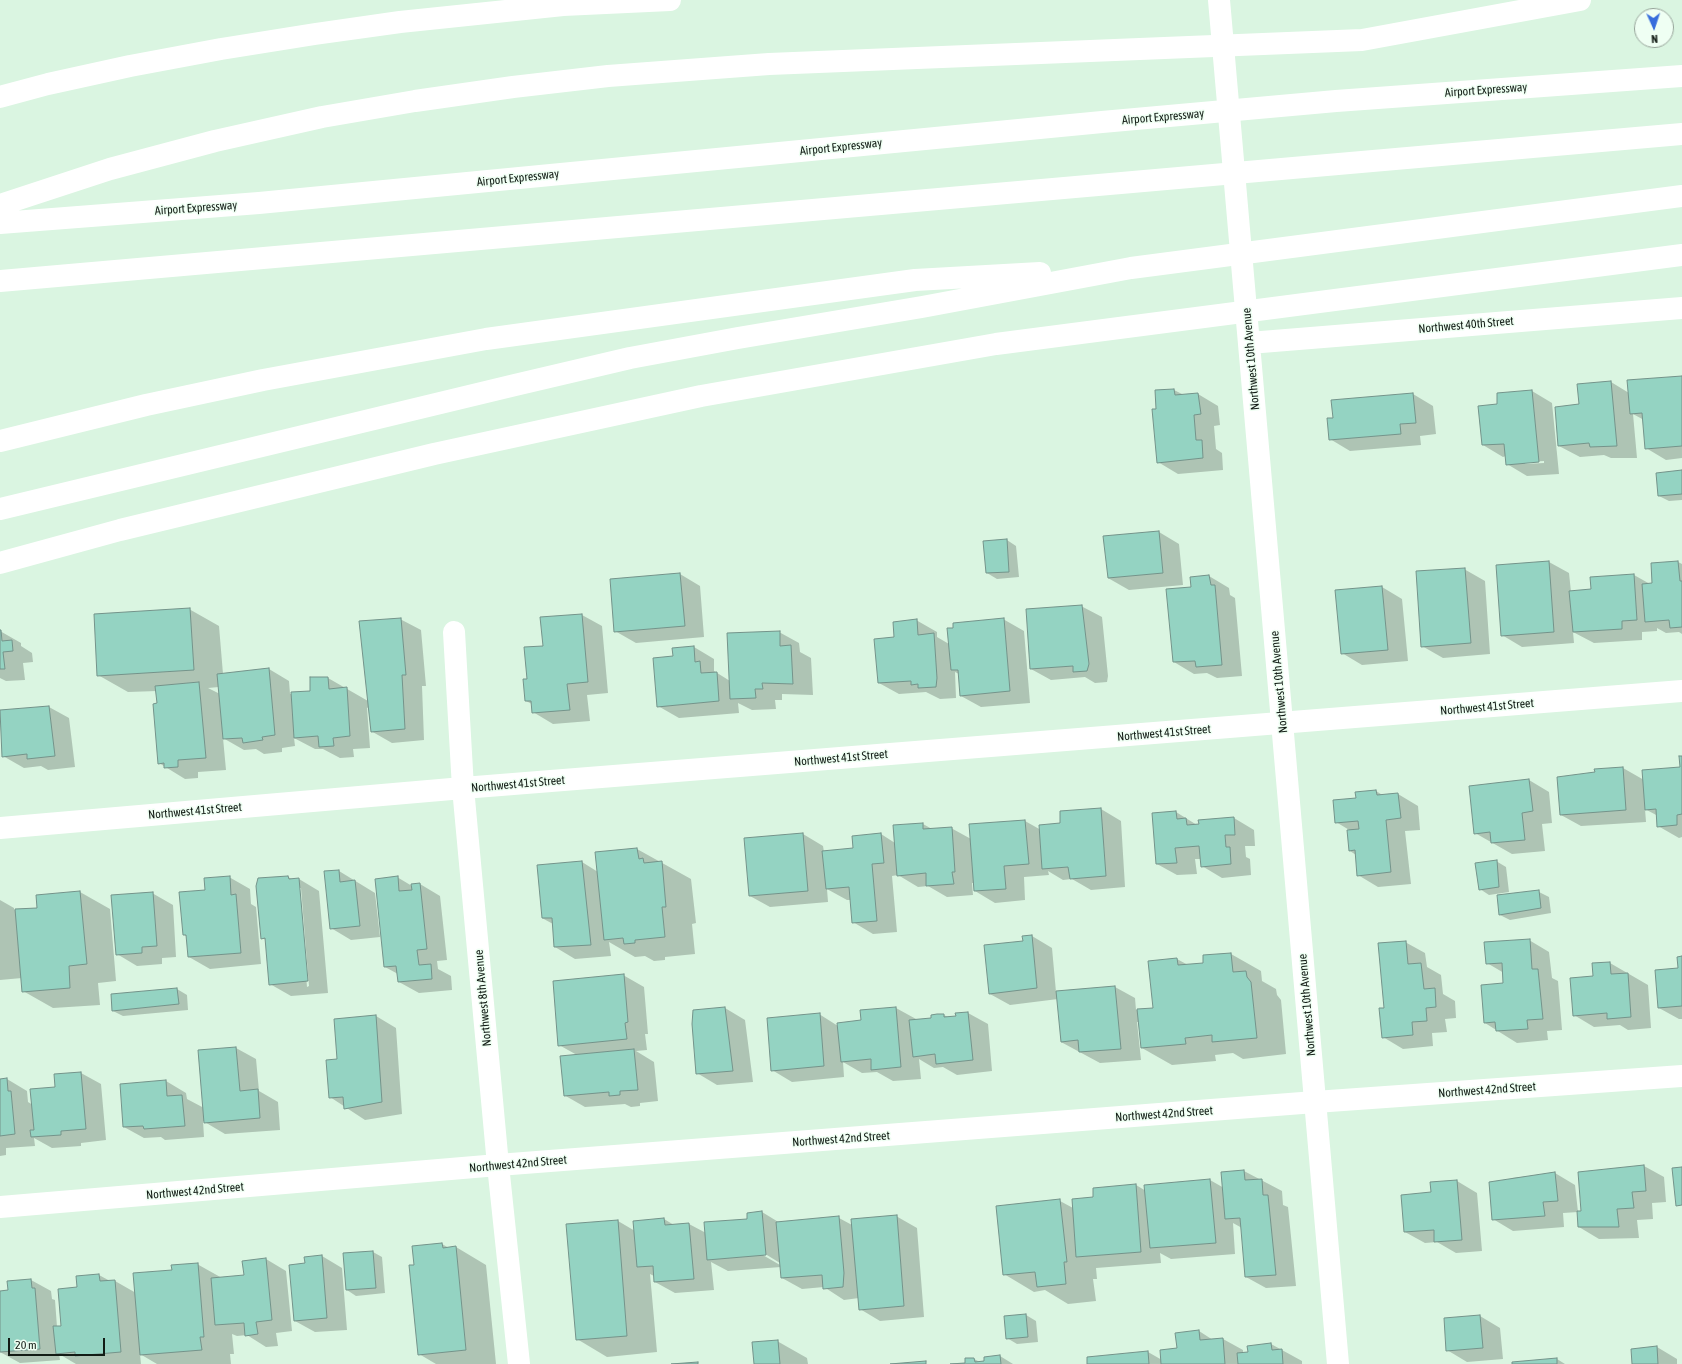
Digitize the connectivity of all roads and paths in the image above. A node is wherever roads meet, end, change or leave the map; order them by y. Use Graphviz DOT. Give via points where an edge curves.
graph roads {
  1 [pos="670,0"];
  2 [pos="1219,0"];
  3 [pos="1580,0"];
  4 [pos="1682,76"];
  5 [pos="0,97"];
  6 [pos="1682,134"];
  7 [pos="1682,196"];
  8 [pos="0,205"];
  9 [pos="0,223"];
  10 [pos="1682,255"];
  11 [pos="1131,268"];
  12 [pos="1682,269"];
  13 [pos="1495,280"];
  14 [pos="0,282"];
  15 [pos="1682,308"];
  16 [pos="1249,343"];
  17 [pos="0,441"];
  18 [pos="0,509"];
  19 [pos="0,563"];
  20 [pos="454,632"];
  21 [pos="1682,691"];
  22 [pos="1282,723"];
  23 [pos="463,788"];
  24 [pos="0,828"];
  25 [pos="1682,1076"];
  26 [pos="1315,1102"];
  27 [pos="498,1165"];
  28 [pos="0,1207"];
  29 [pos="519,1364"];
  30 [pos="1338,1364"];
  1 -- 5 [label="main road" via="539,7 315,34 130,66"];
  2 -- 16 [label="main road, Northwest 10th Avenue"];
  3 -- 8 [label="main road" via="1362,40 710,68 513,87 322,117 216,141 110,169"];
  4 -- 9 [label="main road, Airport Expressway" via="1336,101 259,204"];
  6 -- 14 [label="main road"];
  7 -- 11 [label="main road"];
  10 -- 13 [label="main road"];
  11 -- 17 [label="main road" via="915,280 486,339 263,380 146,405"];
  11 -- 18 [label="main road" via="630,358"];
  12 -- 13 [label="main road"];
  13 -- 19 [label="main road" via="996,344 701,396 434,454 120,530"];
  15 -- 16 [label="main road, Northwest 40th Street"];
  16 -- 22 [label="main road, Northwest 10th Avenue"];
  20 -- 23 [label="main road, Northwest 8th Avenue"];
  21 -- 22 [label="main road, Northwest 41st Street"];
  22 -- 23 [label="main road, Northwest 41st Street"];
  22 -- 26 [label="main road, Northwest 10th Avenue"];
  23 -- 24 [label="main road, Northwest 41st Street"];
  23 -- 27 [label="main road, Northwest 8th Avenue"];
  25 -- 26 [label="main road, Northwest 42nd Street"];
  26 -- 27 [label="main road, Northwest 42nd Street"];
  26 -- 30 [label="main road, Northwest 10th Avenue"];
  27 -- 28 [label="main road, Northwest 42nd Street"];
  27 -- 29 [label="main road, Northwest 8th Avenue"];
}
